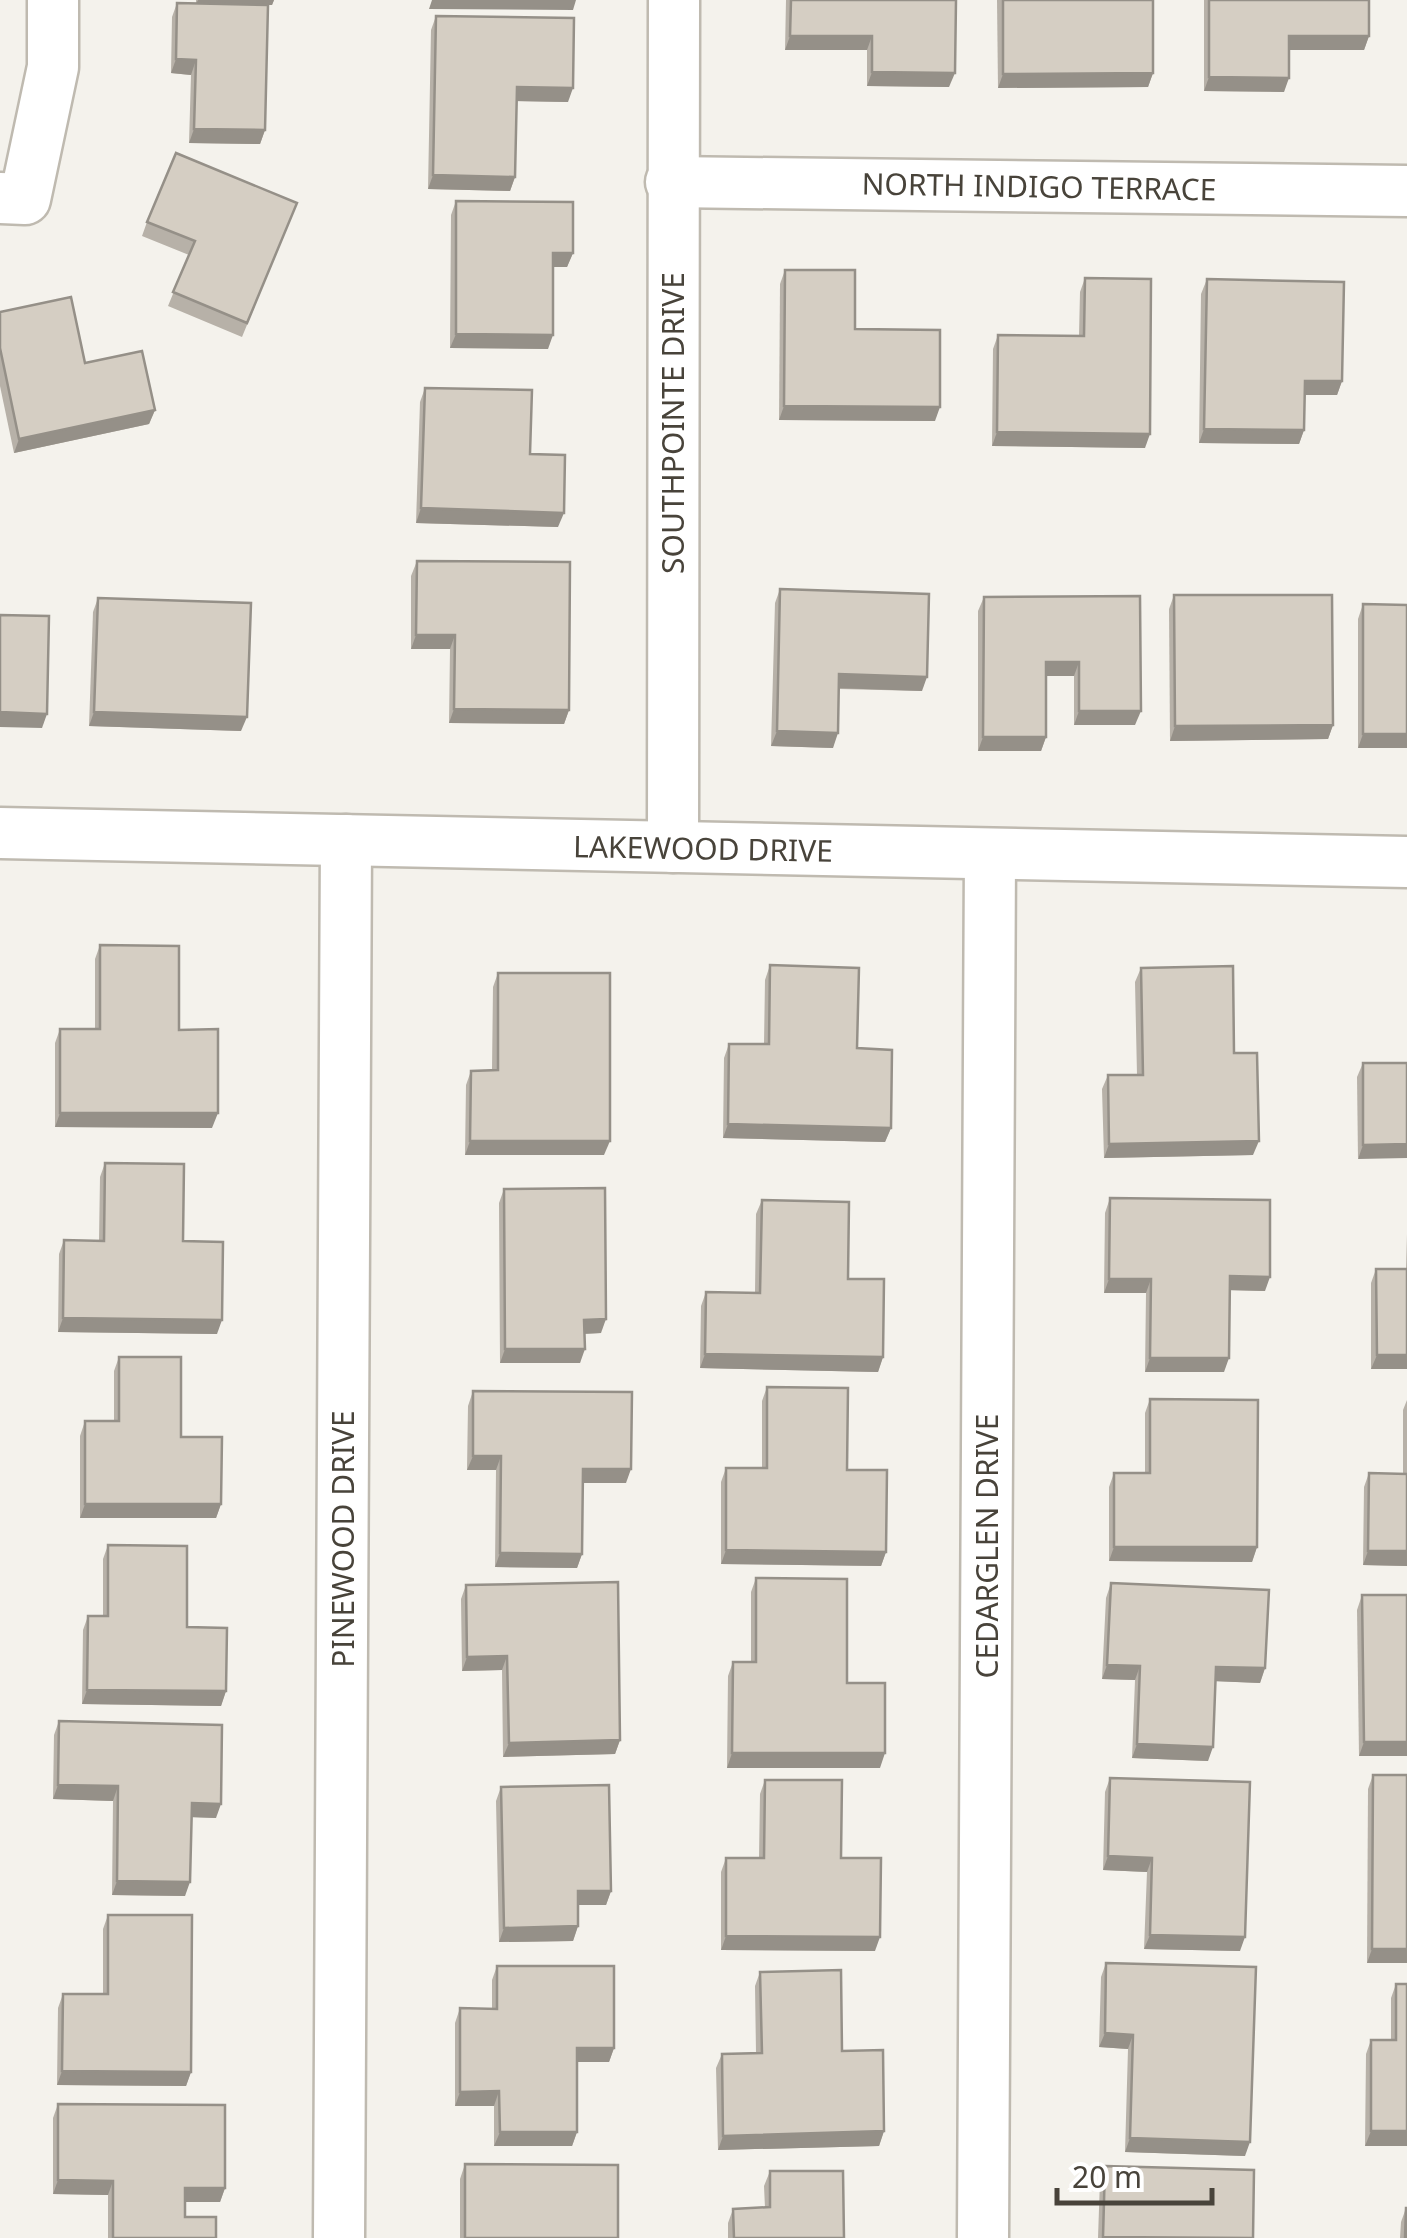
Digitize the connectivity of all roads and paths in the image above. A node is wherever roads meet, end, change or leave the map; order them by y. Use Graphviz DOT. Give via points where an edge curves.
graph roads {
  1 [pos="53,0"];
  2 [pos="674,0"];
  3 [pos="671,182"];
  4 [pos="1407,191"];
  5 [pos="13,198"];
  6 [pos="0,833"];
  7 [pos="346,840"];
  8 [pos="673,847"];
  9 [pos="990,854"];
  10 [pos="1407,862"];
  11 [pos="339,2238"];
  12 [pos="983,2238"];
  1 -- 5 [label="street" via="53,67"];
  2 -- 3 [label="street, SOUTHPOINTE DRIVE"];
  3 -- 4 [label="street, NORTH INDIGO TERRACE"];
  3 -- 8 [label="street, SOUTHPOINTE DRIVE"];
  6 -- 7 [label="street, LAKEWOOD DRIVE"];
  7 -- 8 [label="street, LAKEWOOD DRIVE"];
  7 -- 11 [label="street, PINEWOOD DRIVE"];
  8 -- 9 [label="street, LAKEWOOD DRIVE"];
  9 -- 10 [label="street, LAKEWOOD DRIVE"];
  9 -- 12 [label="street, CEDARGLEN DRIVE"];
}
